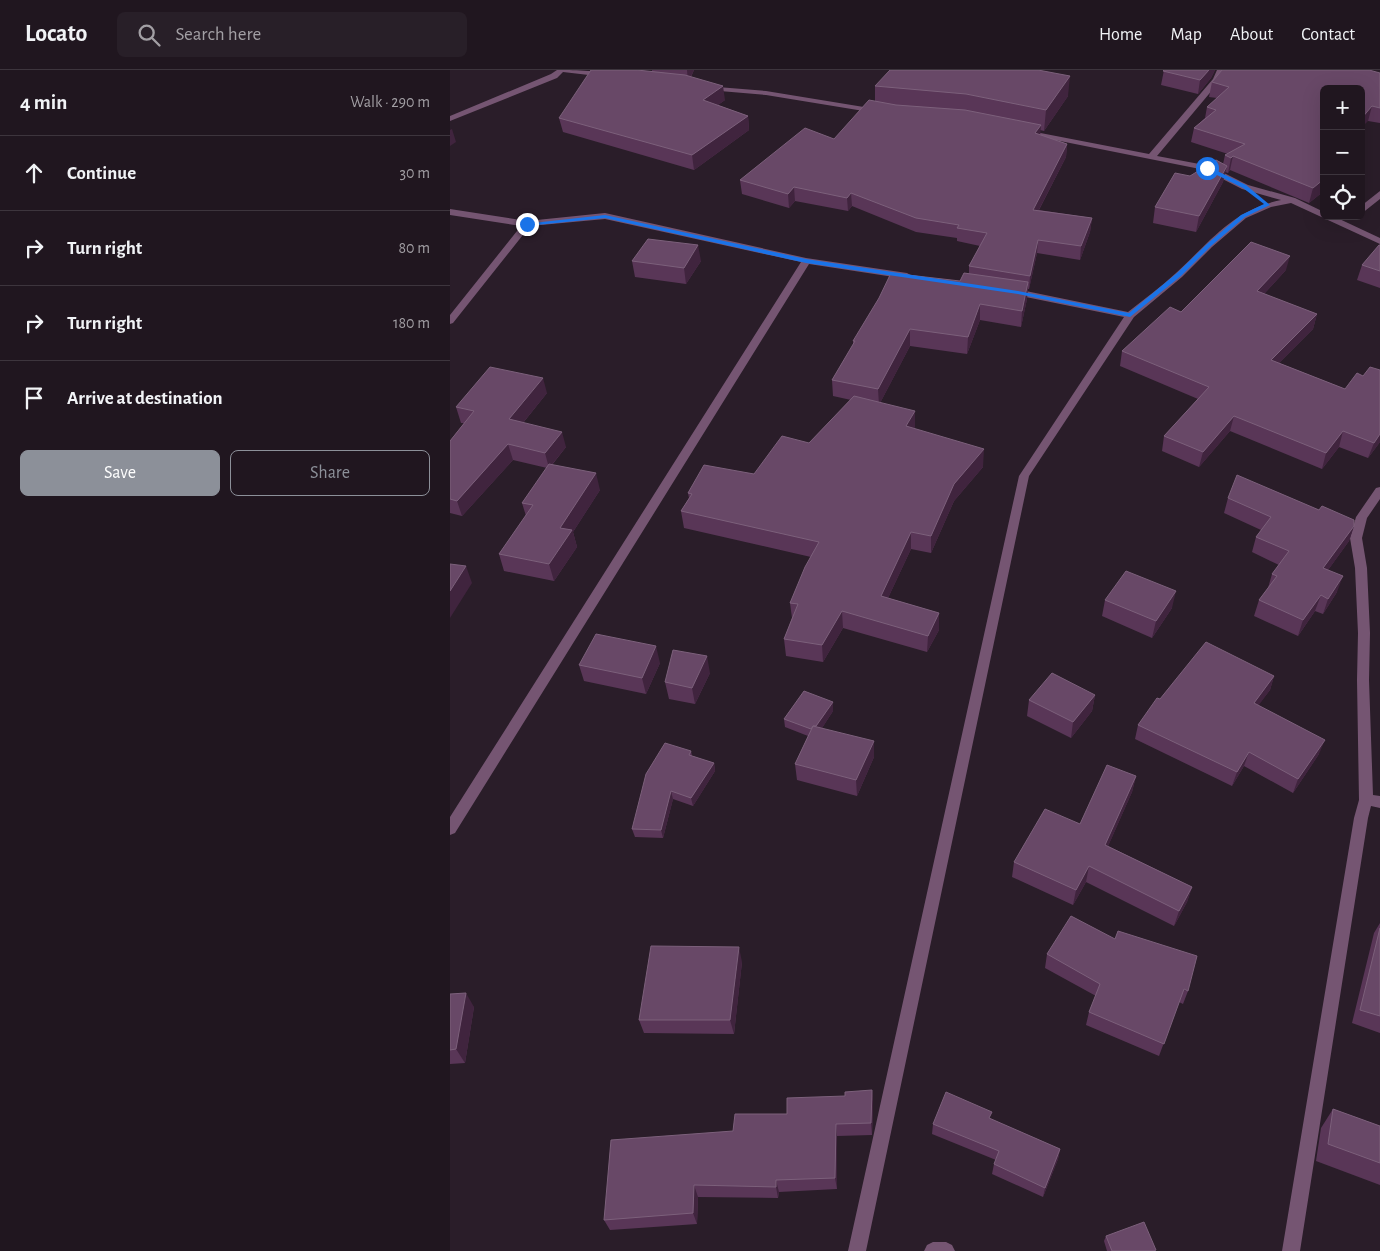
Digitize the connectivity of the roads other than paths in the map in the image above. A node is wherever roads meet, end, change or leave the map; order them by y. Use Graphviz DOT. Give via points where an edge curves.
graph roads {
  1 [pos="562,70"];
  2 [pos="1221,70"];
  3 [pos="612,76"];
  4 [pos="700,87"];
  5 [pos="887,112"];
  6 [pos="450,119"];
  7 [pos="1020,131"];
  8 [pos="1152,156"];
  9 [pos="1244,187"];
  10 [pos="1380,194"];
  11 [pos="1292,200"];
  12 [pos="1268,205"];
  13 [pos="1365,207"];
  14 [pos="450,212"];
  15 [pos="1320,214"];
  16 [pos="1332,220"];
  17 [pos="1352,220"];
  18 [pos="527,224"];
  19 [pos="1345,226"];
  20 [pos="1380,241"];
  21 [pos="806,261"];
  22 [pos="922,278"];
  23 [pos="999,290"];
  24 [pos="1130,315"];
  25 [pos="450,321"];
  26 [pos="1380,491"];
  27 [pos="1373,801"];
  28 [pos="450,829"];
  29 [pos="857,1251"];
  30 [pos="933,1251"];
  31 [pos="946,1251"];
  32 [pos="1291,1251"];
  1 -- 3 [label="street"];
  1 -- 6 [label="street"];
  2 -- 8 [label="street"];
  4 -- 5 [label="street" via="766,93"];
  7 -- 8 [label="street"];
  8 -- 9 [label="street" via="1207,168"];
  9 -- 11 [label="street"];
  9 -- 12 [label="street"];
  10 -- 13 [label="street"];
  11 -- 12 [label="street"];
  11 -- 15 [label="street"];
  12 -- 24 [label="street" via="1243,216"];
  14 -- 18 [label="street"];
  16 -- 19 [label="street"];
  17 -- 19 [label="street"];
  18 -- 21 [label="street" via="605,216"];
  18 -- 25 [label="street"];
  19 -- 20 [label="street"];
  21 -- 22 [label="street"];
  21 -- 28 [label="street"];
  23 -- 24 [label="street"];
  24 -- 29 [label="street" via="1024,476"];
  26 -- 27 [label="street" via="1362,517 1356,538"];
  27 -- 32 [label="street" via="1361,818"];
  30 -- 31 [label="street"];
}
